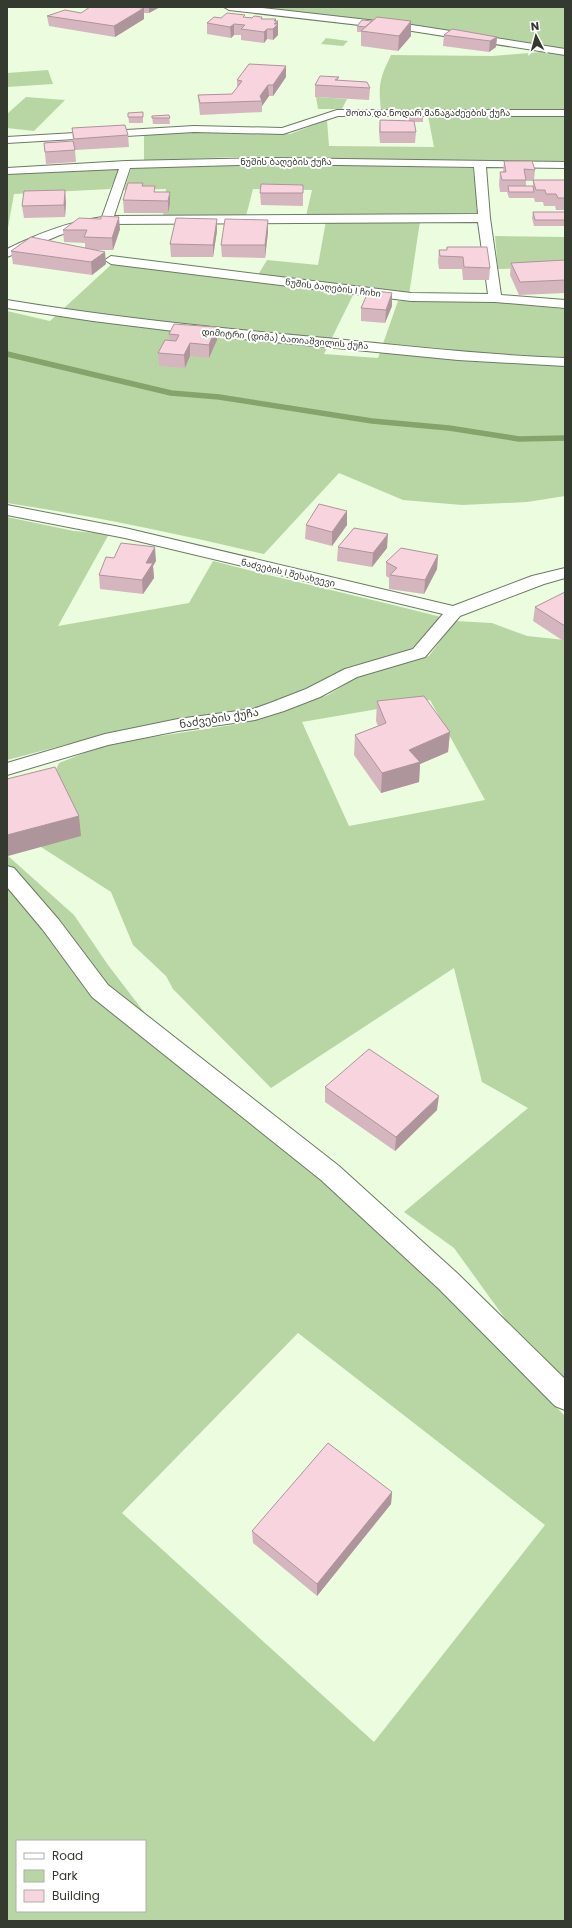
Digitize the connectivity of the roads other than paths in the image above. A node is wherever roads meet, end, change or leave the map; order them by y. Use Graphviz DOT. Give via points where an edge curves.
graph roads {
  1 [pos="229,7"];
  2 [pos="565,52"];
  3 [pos="565,113"];
  4 [pos="7,140"];
  5 [pos="126,164"];
  6 [pos="480,165"];
  7 [pos="565,165"];
  8 [pos="7,171"];
  9 [pos="484,218"];
  10 [pos="107,220"];
  11 [pos="8,254"];
  12 [pos="111,260"];
  13 [pos="495,298"];
  14 [pos="7,304"];
  15 [pos="565,304"];
  16 [pos="565,362"];
  17 [pos="7,510"];
  18 [pos="565,573"];
  19 [pos="454,612"];
  20 [pos="7,769"];
  21 [pos="7,873"];
  22 [pos="565,1397"];
  1 -- 2 [label="street" via="412,28"];
  3 -- 4 [label="street, შოთა და ნოდარ მანაგაძეების ქუჩა" via="337,113 283,131 194,129"];
  5 -- 6 [label="street, ნუშის ბაღების ქუჩა" via="270,161"];
  5 -- 8 [label="street, ნუშის ბაღების ქუჩა"];
  5 -- 10 [label="street"];
  6 -- 7 [label="street, ნუშის ბაღების ქუჩა"];
  6 -- 9 [label="street"];
  9 -- 10 [label="street"];
  9 -- 13 [label="street"];
  10 -- 11 [label="street" via="83,222 62,229"];
  12 -- 13 [label="street, ნუშის ბაღების I ჩიხი" via="411,298"];
  13 -- 15 [label="street, ნუშის ბაღების I ჩიხი"];
  14 -- 16 [label="street, დიმიტრი (დიმა) ბათიაშვილის ქუჩა" via="64,314 194,330 473,358"];
  17 -- 19 [label="street, ნაძვების I შესახვევი" via="124,533"];
  18 -- 19 [label="street" via="538,580"];
  19 -- 20 [label="street, ნაძვების ქუჩა" via="419,653 351,673 313,693 277,707 255,714 178,725 104,740"];
  21 -- 22 [label="street" via="51,925 100,991 330,1173 448,1281"];
}
